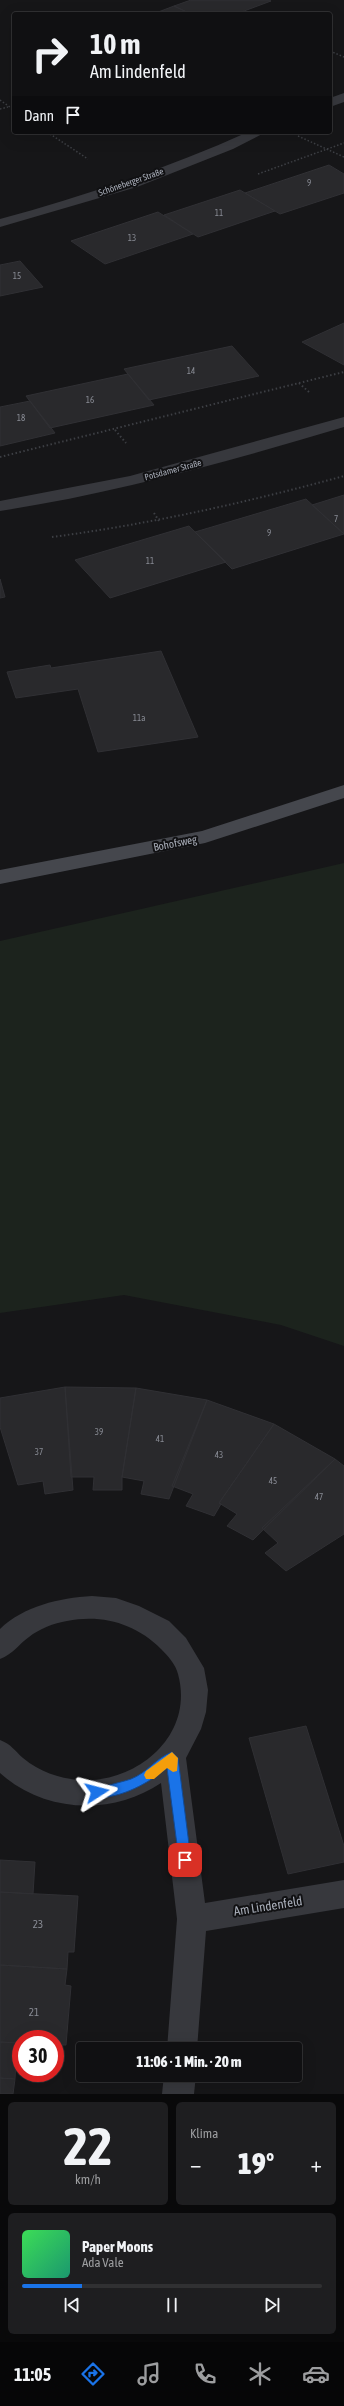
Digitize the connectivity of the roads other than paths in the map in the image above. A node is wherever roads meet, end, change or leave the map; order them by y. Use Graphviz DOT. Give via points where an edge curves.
graph roads {
  1 [pos="344,97"];
  2 [pos="332,102"];
  3 [pos="255,134"];
  4 [pos="0,223"];
  5 [pos="344,422"];
  6 [pos="0,506"];
  7 [pos="344,791"];
  8 [pos="0,876"];
  9 [pos="0,1648"];
  10 [pos="0,1753"];
  11 [pos="172,1758"];
  12 [pos="344,1894"];
  13 [pos="192,1919"];
  14 [pos="183,2042"];
  15 [pos="179,2082"];
  16 [pos="178,2094"];
  1 -- 2 [label="street"];
  3 -- 4 [label="street, Schöneberger Straße" via="130,184"];
  5 -- 6 [label="street, Potsdamer Straße" via="133,480"];
  7 -- 8 [label="street, Bohofsweg" via="205,837"];
  9 -- 11 [label="street" via="21,1627 51,1612 84,1606 118,1609 148,1621 174,1642 190,1669 195,1699 188,1729"];
  10 -- 11 [label="street" via="9,1766 37,1785 73,1794 109,1792 144,1780"];
  11 -- 13 [label="street"];
  12 -- 13 [label="street, Am Lindenfeld"];
  13 -- 14 [label="street"];
  15 -- 16 [label="street"];
}
